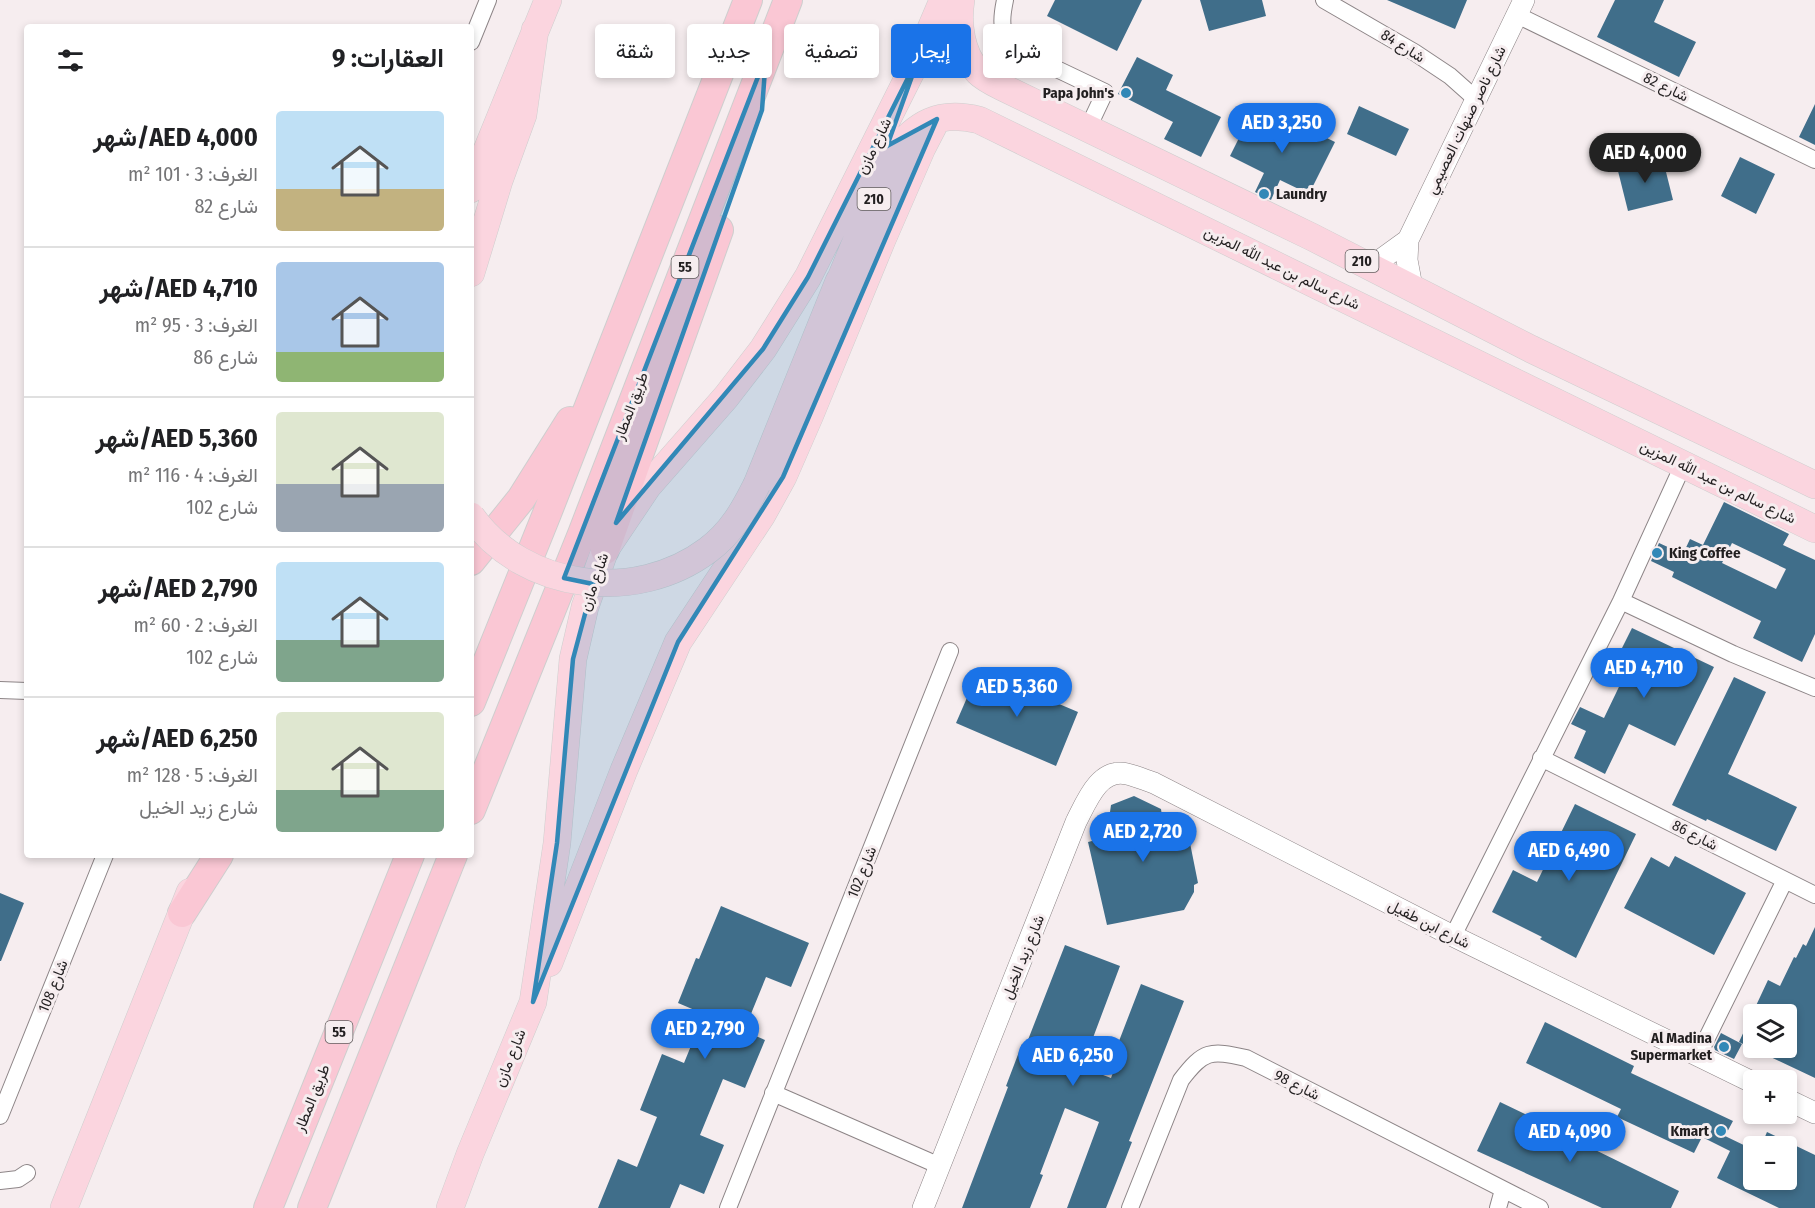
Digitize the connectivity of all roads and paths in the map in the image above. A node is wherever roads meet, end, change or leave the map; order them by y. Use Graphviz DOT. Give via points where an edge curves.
graph roads {
  1 [pos="488,0"];
  2 [pos="548,0"];
  3 [pos="748,0"];
  4 [pos="788,0"];
  5 [pos="943,0"];
  6 [pos="962,0"];
  7 [pos="1005,0"];
  8 [pos="1324,0"];
  9 [pos="1521,7"];
  10 [pos="933,24"];
  11 [pos="535,30"];
  12 [pos="474,35"];
  13 [pos="772,41"];
  14 [pos="758,78"];
  15 [pos="766,78"];
  16 [pos="908,78"];
  17 [pos="911,78"];
  18 [pos="1477,100"];
  19 [pos="938,119"];
  20 [pos="1080,125"];
  21 [pos="1057,157"];
  22 [pos="1815,160"];
  23 [pos="474,182"];
  24 [pos="1408,240"];
  25 [pos="474,263"];
  26 [pos="1372,266"];
  27 [pos="1412,287"];
  28 [pos="833,297"];
  29 [pos="1531,349"];
  30 [pos="604,369"];
  31 [pos="1508,380"];
  32 [pos="1683,465"];
  33 [pos="1815,485"];
  34 [pos="474,520"];
  35 [pos="1815,529"];
  36 [pos="604,550"];
  37 [pos="474,557"];
  38 [pos="1621,601"];
  39 [pos="950,651"];
  40 [pos="1815,688"];
  41 [pos="0,690"];
  42 [pos="24,691"];
  43 [pos="474,694"];
  44 [pos="1541,758"];
  45 [pos="1104,777"];
  46 [pos="474,803"];
  47 [pos="104,858"];
  48 [pos="204,858"];
  49 [pos="217,858"];
  50 [pos="409,858"];
  51 [pos="452,858"];
  52 [pos="1785,880"];
  53 [pos="1815,895"];
  54 [pos="182,913"];
  55 [pos="1453,936"];
  56 [pos="533,1002"];
  57 [pos="1698,1056"];
  58 [pos="1743,1078"];
  59 [pos="773,1093"];
  60 [pos="1797,1104"];
  61 [pos="1815,1113"];
  62 [pos="0,1116"];
  63 [pos="940,1166"];
  64 [pos="27,1173"];
  65 [pos="0,1181"];
  66 [pos="1503,1190"];
  67 [pos="64,1208"];
  68 [pos="268,1208"];
  69 [pos="312,1208"];
  70 [pos="450,1208"];
  71 [pos="728,1208"];
  72 [pos="923,1208"];
  73 [pos="1131,1208"];
  74 [pos="1498,1208"];
  75 [pos="1540,1208"];
  1 -- 12 [label="street"];
  2 -- 11 [label="main road"];
  3 -- 30 [label="highway, 55"];
  4 -- 13 [label="highway, طريق المطار / 55"];
  5 -- 10 [label="main road, شارع مازن"];
  6 -- 20 [label="main road, 210" via="964,52 979,73"];
  7 -- 20 [label="street" via="1001,21 1008,40 1018,51 1106,92"];
  8 -- 18 [label="street, شارع 84" via="1414,52"];
  9 -- 18 [label="street, شارع ناصر صنهات العصيمي"];
  9 -- 22 [label="street, شارع 82"];
  11 -- 23 [label="main road"];
  11 -- 25 [label="main road" via="523,115"];
  14 -- 46 [label="highway, طريق المطار / 55"];
  15 -- 36 [label="highway" via="762,110"];
  16 -- 36 [label="main road, شارع مازن" via="808,277 763,349 648,486"];
  17 -- 28 [label="main road"];
  18 -- 24 [label="street, شارع ناصر صنهات العصيمي"];
  19 -- 21 [label="main road, شارع سالم بن عبد الله المزين / 210" via="965,116 980,120"];
  19 -- 28 [label="main road, شارع سالم بن عبد الله المزين / 210" via="914,129 892,155"];
  19 -- 56 [label="main road" via="896,208 783,477 678,642"];
  20 -- 21 [label="main road" via="1064,121 1050,132 1050,150"];
  20 -- 26 [label="main road, 210"];
  21 -- 31 [label="main road, شارع سالم بن عبد الله المزين / 210"];
  24 -- 26 [label="street, شارع ناصر صنهات العصيمي"];
  24 -- 27 [label="street, شارع ناصر صنهات العصيمي"];
  26 -- 27 [label="main road, 210"];
  27 -- 29 [label="main road, 210"];
  28 -- 34 [label="main road, bridge" via="757,484 739,520 709,550 673,571 632,582 590,584 549,574 511,556"];
  29 -- 31 [label="main road" via="1510,358"];
  29 -- 33 [label="main road, 210"];
  30 -- 37 [label="highway" via="521,499"];
  30 -- 43 [label="highway, 55"];
  31 -- 32 [label="main road, شارع سالم بن عبد الله المزين / 210"];
  32 -- 35 [label="main road, شارع سالم بن عبد الله المزين / 210"];
  32 -- 38 [label="street"];
  36 -- 56 [label="main road, شارع مازن" via="573,659 557,843"];
  38 -- 40 [label="street"];
  38 -- 44 [label="street"];
  39 -- 59 [label="street, شارع 102"];
  41 -- 42 [label="street"];
  44 -- 52 [label="street, شارع 86"];
  44 -- 55 [label="street"];
  45 -- 55 [label="street, شارع ابن طفيل" via="1124,772 1154,783"];
  45 -- 63 [label="street, شارع زيد الخيل" via="1076,822"];
  47 -- 62 [label="street, شارع 108"];
  48 -- 54 [label="main road"];
  49 -- 54 [label="highway"];
  50 -- 68 [label="highway, طريق المطار / 55"];
  51 -- 69 [label="highway"];
  52 -- 53 [label="street, شارع 86"];
  52 -- 57 [label="street"];
  54 -- 67 [label="main road"];
  55 -- 57 [label="street, شارع ابن طفيل"];
  56 -- 70 [label="main road, شارع مازن"];
  57 -- 58 [label="street, شارع ابن طفيل"];
  59 -- 63 [label="street"];
  59 -- 71 [label="street, شارع 102"];
  60 -- 61 [label="street"];
  63 -- 72 [label="street, شارع زيد الخيل"];
  64 -- 65 [label="street" via="18,1179"];
  66 -- 73 [label="street, شارع 98" via="1246,1058 1225,1054 1203,1056 1181,1080"];
  66 -- 74 [label="street"];
  66 -- 75 [label="street, شارع 98"];
}
